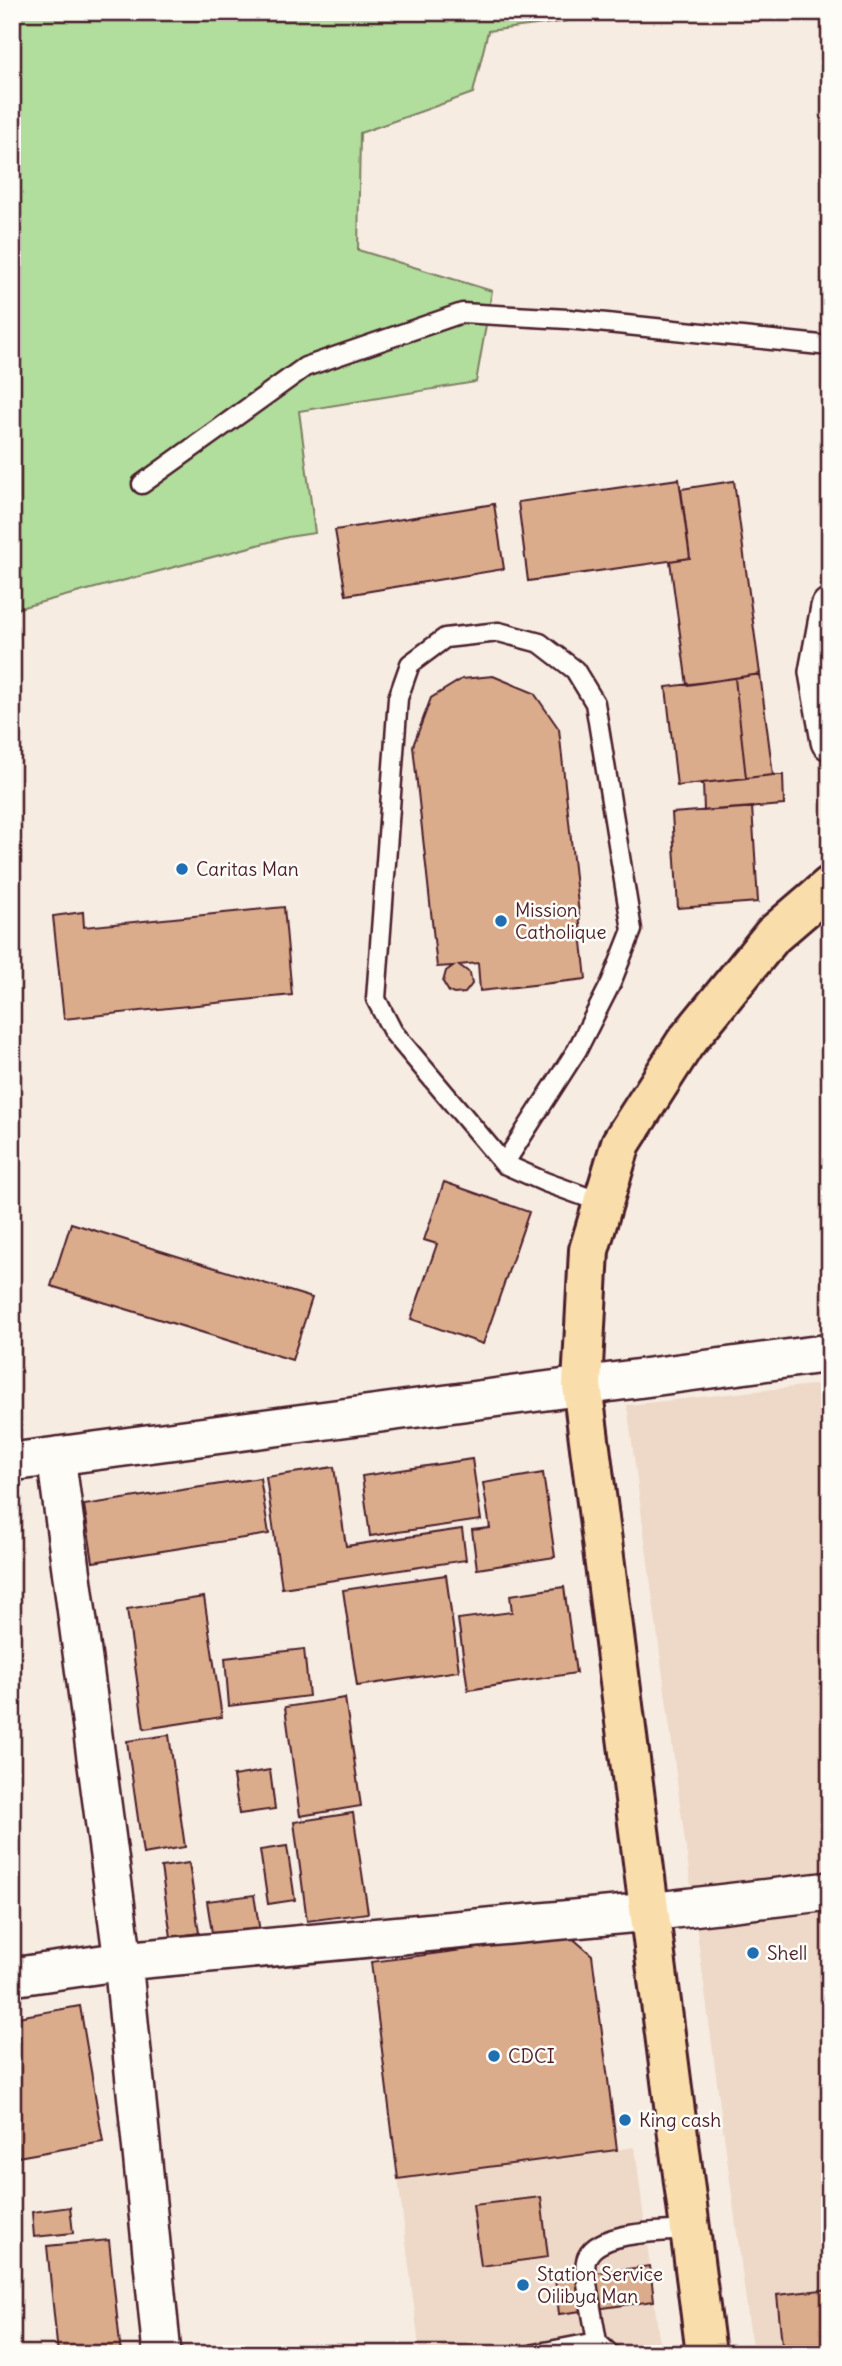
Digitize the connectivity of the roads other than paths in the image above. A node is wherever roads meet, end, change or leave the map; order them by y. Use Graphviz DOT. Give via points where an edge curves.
graph roads {
  1 [pos="830,346"];
  2 [pos="142,484"];
  3 [pos="830,607"];
  4 [pos="830,741"];
  5 [pos="830,886"];
  6 [pos="504,1164"];
  7 [pos="603,1203"];
  8 [pos="830,1353"];
  9 [pos="582,1385"];
  10 [pos="56,1456"];
  11 [pos="12,1462"];
  12 [pos="830,1891"];
  13 [pos="649,1912"];
  14 [pos="123,1961"];
  15 [pos="12,1977"];
  16 [pos="690,2230"];
  17 [pos="603,2348"];
  18 [pos="162,2354"];
  19 [pos="534,2354"];
  20 [pos="706,2354"];
  1 -- 2 [label="lane" via="462,313 305,367"];
  3 -- 4 [label="street" via="818,672"];
  5 -- 7 [label="main road" via="773,935 685,1043 621,1143"];
  6 -- 6 [label="lane" via="577,1050 632,930 595,703 575,670 540,643 499,632 445,638 410,664 398,698 376,999 393,1032"];
  6 -- 7 [label="lane"];
  7 -- 9 [label="main road" via="589,1250"];
  8 -- 9 [label="street"];
  9 -- 10 [label="street"];
  9 -- 13 [label="main road"];
  10 -- 11 [label="street"];
  10 -- 14 [label="street"];
  12 -- 13 [label="street"];
  13 -- 14 [label="street"];
  13 -- 16 [label="main road"];
  14 -- 15 [label="street"];
  14 -- 18 [label="street"];
  16 -- 17 [label="lane" via="610,2238 594,2247 586,2261"];
  16 -- 20 [label="main road"];
  17 -- 19 [label="lane"];
}
